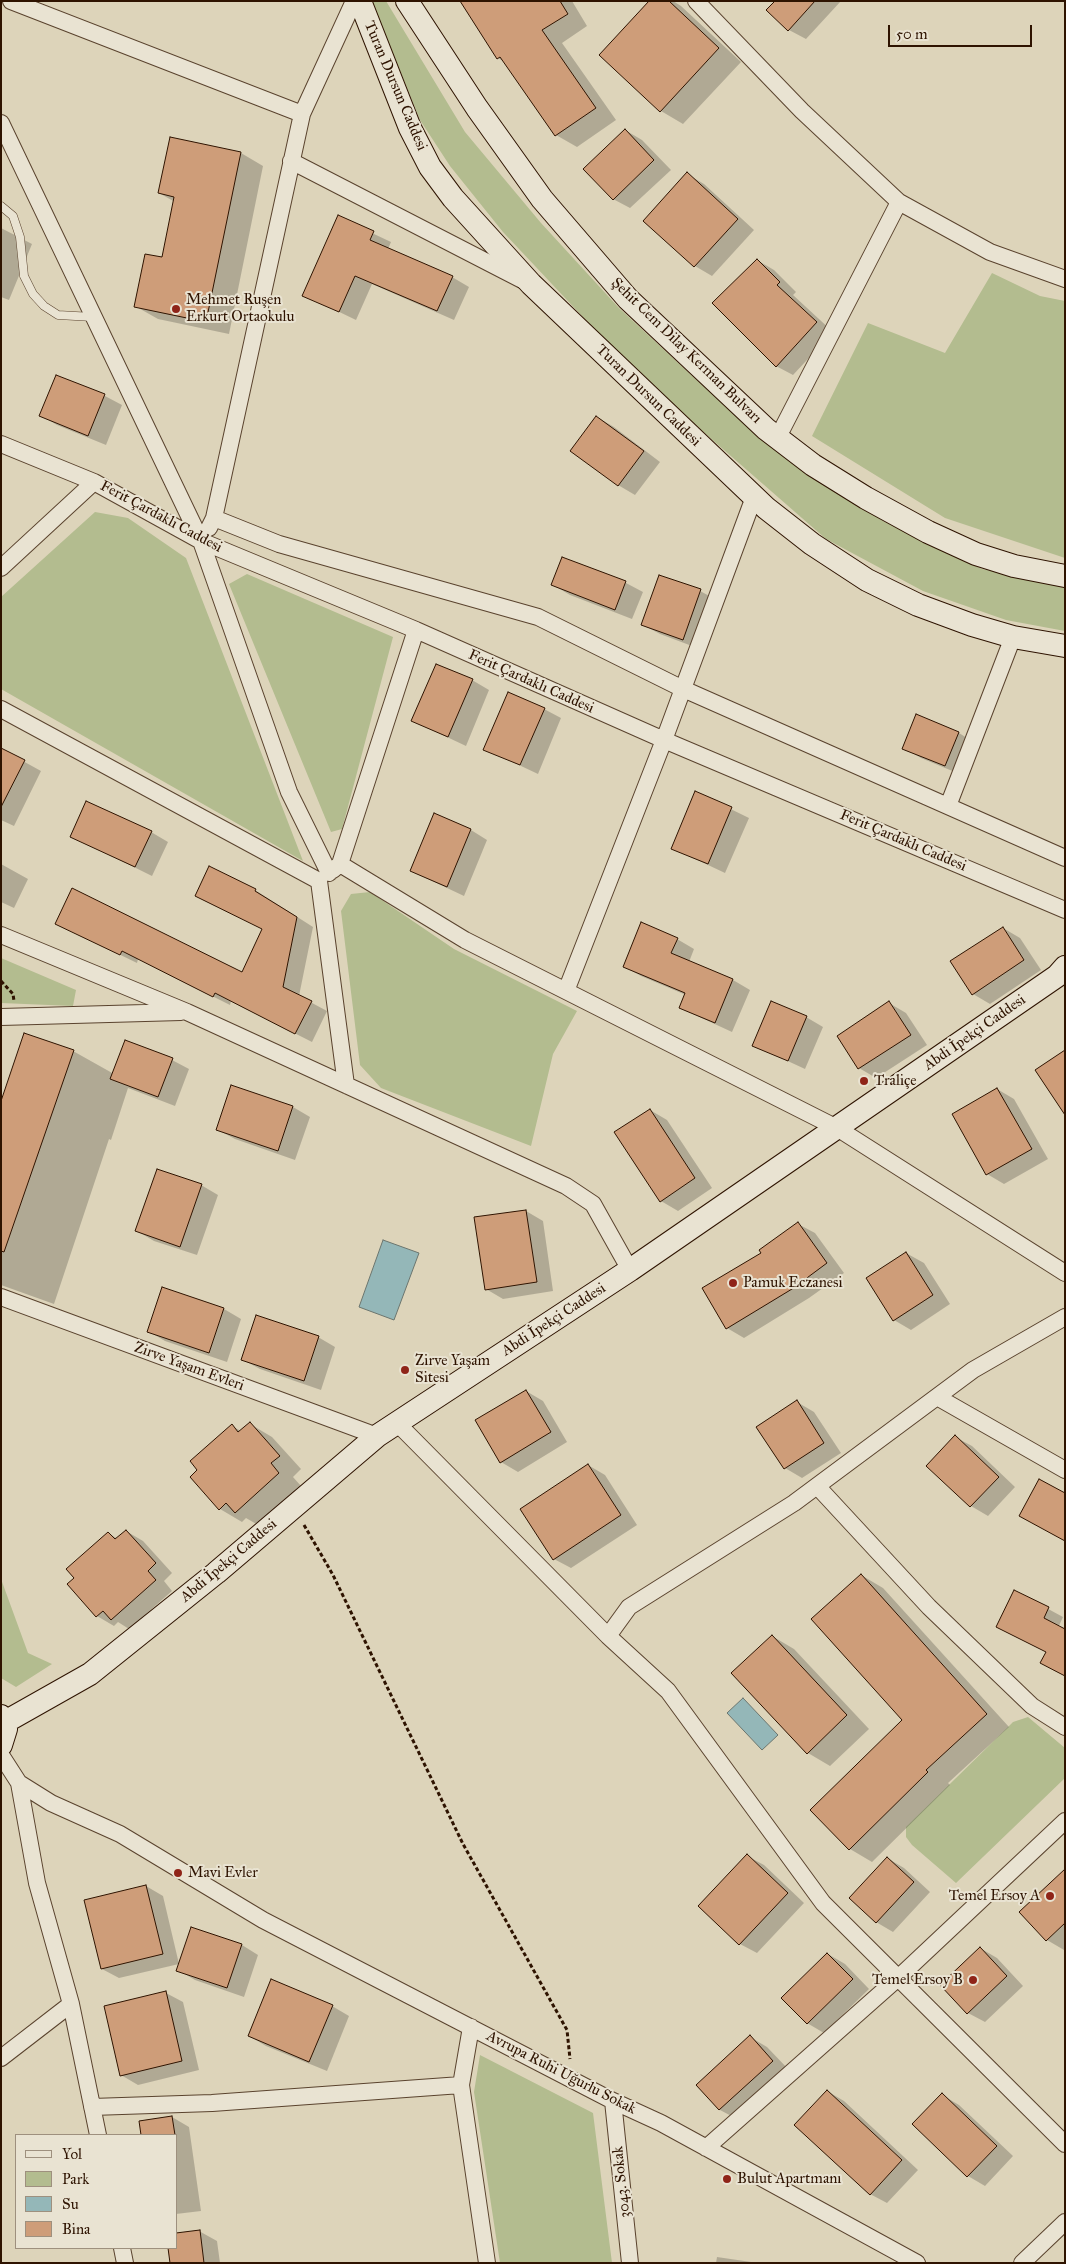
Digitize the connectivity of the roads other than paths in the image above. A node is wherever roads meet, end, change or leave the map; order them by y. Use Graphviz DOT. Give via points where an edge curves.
graph roads {
  1 [pos="11,1"];
  2 [pos="354,1"];
  3 [pos="360,1"];
  4 [pos="406,1"];
  5 [pos="696,1"];
  6 [pos="302,114"];
  7 [pos="1,123"];
  8 [pos="291,161"];
  9 [pos="899,202"];
  10 [pos="1,206"];
  11 [pos="1065,279"];
  12 [pos="531,284"];
  13 [pos="94,317"];
  14 [pos="778,437"];
  15 [pos="1,444"];
  16 [pos="94,482"];
  17 [pos="754,497"];
  18 [pos="214,518"];
  19 [pos="201,541"];
  20 [pos="1,568"];
  21 [pos="1065,576"];
  22 [pos="416,630"];
  23 [pos="1013,637"];
  24 [pos="1065,646"];
  25 [pos="681,688"];
  26 [pos="1,709"];
  27 [pos="664,740"];
  28 [pos="948,806"];
  29 [pos="1065,858"];
  30 [pos="329,873"];
  31 [pos="1065,910"];
  32 [pos="1,935"];
  33 [pos="1065,967"];
  34 [pos="566,991"];
  35 [pos="187,1012"];
  36 [pos="1,1017"];
  37 [pos="346,1085"];
  38 [pos="837,1128"];
  39 [pos="630,1270"];
  40 [pos="1065,1273"];
  41 [pos="1,1297"];
  42 [pos="1064,1319"];
  43 [pos="937,1397"];
  44 [pos="396,1422"];
  45 [pos="377,1436"];
  46 [pos="1065,1470"];
  47 [pos="817,1486"];
  48 [pos="608,1636"];
  49 [pos="3,1719"];
  50 [pos="1065,1728"];
  51 [pos="1,1745"];
  52 [pos="1,1755"];
  53 [pos="19,1783"];
  54 [pos="1065,1821"];
  55 [pos="898,1978"];
  56 [pos="71,2004"];
  57 [pos="471,2027"];
  58 [pos="1,2058"];
  59 [pos="461,2085"];
  60 [pos="613,2101"];
  61 [pos="92,2107"];
  62 [pos="98,2134"];
  63 [pos="1065,2144"];
  64 [pos="706,2148"];
  65 [pos="1065,2222"];
  66 [pos="122,2249"];
  67 [pos="125,2263"];
  68 [pos="487,2263"];
  69 [pos="630,2263"];
  70 [pos="917,2263"];
  71 [pos="1022,2263"];
  1 -- 6 [label="street"];
  2 -- 6 [label="street"];
  3 -- 12 [label="main road, Turan Dursun Caddesi" via="410,128 430,167 459,205"];
  4 -- 14 [label="main road, Şehit Cem Dilay Kerman Bulvarı" via="542,199 628,299 718,386"];
  5 -- 9 [label="street" via="802,111"];
  6 -- 8 [label="street"];
  7 -- 13 [label="street"];
  8 -- 12 [label="street"];
  8 -- 18 [label="street"];
  9 -- 11 [label="street" via="990,252"];
  9 -- 14 [label="street"];
  10 -- 13 [label="lane" via="13,216 20,237 24,276 33,294 58,315"];
  12 -- 17 [label="main road, Turan Dursun Caddesi"];
  13 -- 19 [label="street"];
  14 -- 21 [label="main road, Şehit Cem Dilay Kerman Bulvarı" via="812,465 928,532 976,554 1014,566"];
  15 -- 16 [label="street, Ferit Çardaklı Caddesi"];
  16 -- 19 [label="street, Ferit Çardaklı Caddesi"];
  16 -- 20 [label="street"];
  17 -- 23 [label="main road, Turan Dursun Caddesi" via="812,544 867,580 918,606"];
  17 -- 25 [label="street"];
  18 -- 19 [label="street"];
  18 -- 25 [label="street" via="279,544 538,616"];
  19 -- 22 [label="street, Ferit Çardaklı Caddesi"];
  19 -- 30 [label="street" via="289,792"];
  22 -- 27 [label="street, Ferit Çardaklı Caddesi"];
  22 -- 30 [label="street"];
  23 -- 24 [label="main road, Turan Dursun Caddesi"];
  23 -- 28 [label="street"];
  25 -- 27 [label="street"];
  25 -- 28 [label="street"];
  26 -- 30 [label="street"];
  27 -- 31 [label="street, Ferit Çardaklı Caddesi"];
  27 -- 34 [label="street"];
  28 -- 29 [label="street"];
  30 -- 34 [label="street"];
  30 -- 37 [label="street"];
  32 -- 35 [label="street"];
  33 -- 38 [label="main road, Abdi İpekçi Caddesi" via="1057,976"];
  34 -- 38 [label="street"];
  35 -- 36 [label="street"];
  35 -- 37 [label="street"];
  37 -- 39 [label="street" via="566,1186 593,1204"];
  38 -- 39 [label="main road, Abdi İpekçi Caddesi"];
  38 -- 40 [label="street"];
  39 -- 44 [label="main road, Abdi İpekçi Caddesi"];
  41 -- 45 [label="street, Zirve Yaşam Evleri"];
  42 -- 43 [label="street" via="973,1370"];
  43 -- 46 [label="street"];
  43 -- 47 [label="street"];
  44 -- 45 [label="main road, Abdi İpekçi Caddesi"];
  44 -- 48 [label="street"];
  45 -- 49 [label="main road, Abdi İpekçi Caddesi" via="216,1573 90,1674"];
  47 -- 48 [label="street" via="629,1606"];
  47 -- 50 [label="street" via="929,1607 1032,1706"];
  48 -- 55 [label="street" via="668,1691 823,1903"];
  49 -- 51 [label="main road, Abdi İpekçi Caddesi" via="6,1736"];
  52 -- 53 [label="street, Avrupa Ruhi Uğurlu Sokak"];
  53 -- 56 [label="street" via="37,1884"];
  53 -- 57 [label="street, Avrupa Ruhi Uğurlu Sokak" via="51,1804 120,1834 263,1920"];
  54 -- 55 [label="street"];
  55 -- 63 [label="street"];
  55 -- 64 [label="street"];
  56 -- 58 [label="street"];
  56 -- 61 [label="street"];
  57 -- 59 [label="street"];
  57 -- 60 [label="street, Avrupa Ruhi Uğurlu Sokak"];
  59 -- 61 [label="street" via="212,2103"];
  59 -- 68 [label="street"];
  60 -- 64 [label="street, Avrupa Ruhi Uğurlu Sokak"];
  60 -- 69 [label="street, 3043. Sokak"];
  61 -- 62 [label="street"];
  64 -- 70 [label="street, Avrupa Ruhi Uğurlu Sokak"];
  65 -- 71 [label="street"];
  66 -- 67 [label="street"];
}
